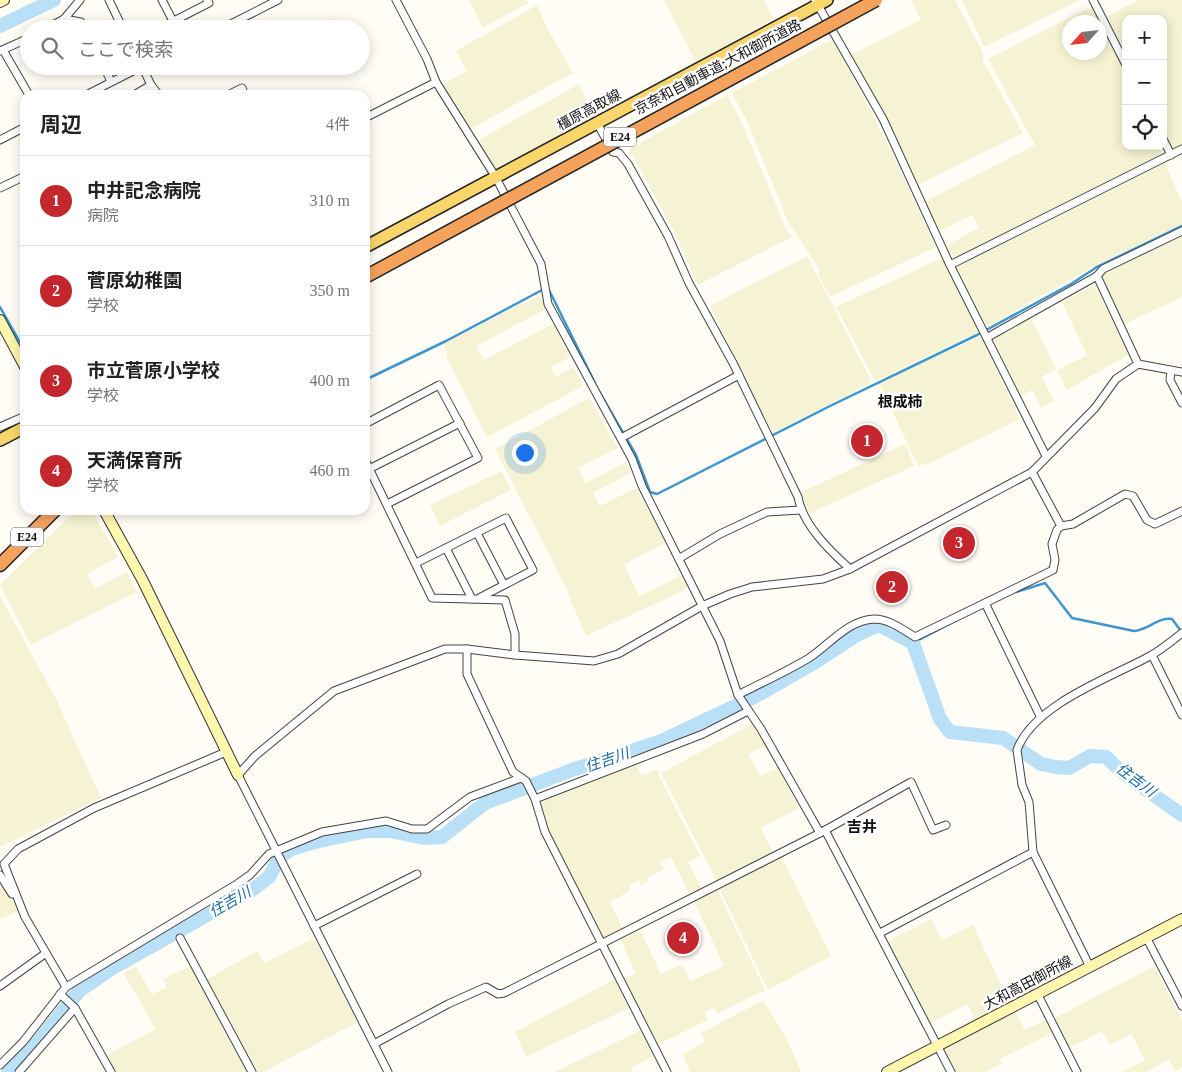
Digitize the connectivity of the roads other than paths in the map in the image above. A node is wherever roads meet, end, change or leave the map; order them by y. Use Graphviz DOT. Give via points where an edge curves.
graph roads {
  1 [pos="4,0"];
  2 [pos="80,0"];
  3 [pos="109,0"];
  4 [pos="162,0"];
  5 [pos="207,0"];
  6 [pos="278,0"];
  7 [pos="396,0"];
  8 [pos="876,0"];
  9 [pos="1093,0"];
  10 [pos="0,2"];
  11 [pos="820,2"];
  12 [pos="64,19"];
  13 [pos="70,20"];
  14 [pos="119,20"];
  15 [pos="172,20"];
  16 [pos="175,20"];
  17 [pos="239,20"];
  18 [pos="20,42"];
  19 [pos="2,51"];
  20 [pos="1123,60"];
  21 [pos="108,75"];
  22 [pos="126,75"];
  23 [pos="147,75"];
  24 [pos="112,82"];
  25 [pos="436,82"];
  26 [pos="151,85"];
  27 [pos="26,90"];
  28 [pos="96,90"];
  29 [pos="142,90"];
  30 [pos="155,90"];
  31 [pos="370,115"];
  32 [pos="597,123"];
  33 [pos="20,129"];
  34 [pos="0,140"];
  35 [pos="1167,147"];
  36 [pos="1182,149"];
  37 [pos="1171,155"];
  38 [pos="495,176"];
  39 [pos="20,178"];
  40 [pos="0,188"];
  41 [pos="1182,230"];
  42 [pos="370,244"];
  43 [pos="950,265"];
  44 [pos="370,274"];
  45 [pos="1097,276"];
  46 [pos="0,320"];
  47 [pos="986,333"];
  48 [pos="20,358"];
  49 [pos="1138,364"];
  50 [pos="1171,371"];
  51 [pos="1182,372"];
  52 [pos="739,375"];
  53 [pos="1182,403"];
  54 [pos="20,418"];
  55 [pos="370,421"];
  56 [pos="460,423"];
  57 [pos="0,427"];
  58 [pos="20,430"];
  59 [pos="624,437"];
  60 [pos="0,440"];
  61 [pos="1046,456"];
  62 [pos="370,468"];
  63 [pos="370,470"];
  64 [pos="1032,472"];
  65 [pos="387,504"];
  66 [pos="800,510"];
  67 [pos="1182,511"];
  68 [pos="50,515"];
  69 [pos="107,515"];
  70 [pos="1061,526"];
  71 [pos="477,533"];
  72 [pos="446,548"];
  73 [pos="680,558"];
  74 [pos="416,563"];
  75 [pos="0,565"];
  76 [pos="850,569"];
  77 [pos="504,585"];
  78 [pos="475,599"];
  79 [pos="985,603"];
  80 [pos="702,606"];
  81 [pos="1182,633"];
  82 [pos="466,649"];
  83 [pos="515,655"];
  84 [pos="1152,655"];
  85 [pos="738,695"];
  86 [pos="748,711"];
  87 [pos="1182,714"];
  88 [pos="1040,716"];
  89 [pos="226,752"];
  90 [pos="238,775"];
  91 [pos="521,778"];
  92 [pos="535,799"];
  93 [pos="946,825"];
  94 [pos="822,832"];
  95 [pos="276,850"];
  96 [pos="1033,852"];
  97 [pos="418,874"];
  98 [pos="0,875"];
  99 [pos="20,906"];
  100 [pos="1182,919"];
  101 [pos="314,926"];
  102 [pos="880,933"];
  103 [pos="1146,937"];
  104 [pos="180,938"];
  105 [pos="601,945"];
  106 [pos="46,953"];
  107 [pos="1090,965"];
  108 [pos="0,986"];
  109 [pos="66,987"];
  110 [pos="60,994"];
  111 [pos="1038,995"];
  112 [pos="1182,1006"];
  113 [pos="75,1008"];
  114 [pos="374,1044"];
  115 [pos="938,1046"];
  116 [pos="0,1065"];
  117 [pos="19,1072"];
  118 [pos="111,1072"];
  119 [pos="252,1072"];
  120 [pos="388,1072"];
  121 [pos="667,1072"];
  122 [pos="887,1072"];
  123 [pos="951,1072"];
  124 [pos="1077,1072"];
  1 -- 10 [label="street"];
  2 -- 12 [label="street"];
  3 -- 14 [label="street"];
  4 -- 15 [label="street"];
  5 -- 16 [label="street" via="209,3"];
  6 -- 17 [label="street"];
  7 -- 25 [label="street"];
  8 -- 44 [label="highway, 京奈和自動車道;大和御所道路 / E24, bridge"];
  9 -- 20 [label="street"];
  11 -- 32 [label="main road, 橿原高取線"];
  11 -- 43 [label="street" via="883,119"];
  12 -- 13 [label="street"];
  18 -- 19 [label="street"];
  19 -- 27 [label="street"];
  21 -- 24 [label="street"];
  22 -- 24 [label="street"];
  23 -- 26 [label="street"];
  24 -- 28 [label="street"];
  25 -- 31 [label="street"];
  25 -- 38 [label="street"];
  26 -- 29 [label="street"];
  26 -- 30 [label="street"];
  32 -- 38 [label="main road, 橿原高取線"];
  32 -- 52 [label="street" via="613,152 619,153 628,164"];
  33 -- 34 [label="street"];
  35 -- 37 [label="street"];
  36 -- 37 [label="street"];
  37 -- 43 [label="street"];
  38 -- 42 [label="main road, 橿原高取線"];
  38 -- 59 [label="street" via="540,264 548,304"];
  39 -- 40 [label="street"];
  41 -- 45 [label="street" via="1103,269"];
  43 -- 47 [label="street"];
  45 -- 47 [label="street"];
  45 -- 49 [label="street"];
  46 -- 48 [label="street"];
  47 -- 61 [label="street"];
  49 -- 50 [label="street"];
  49 -- 61 [label="street" via="1116,379 1095,408"];
  50 -- 51 [label="street"];
  50 -- 53 [label="street" via="1170,380"];
  52 -- 59 [label="street"];
  52 -- 66 [label="street" via="798,497"];
  54 -- 57 [label="street"];
  55 -- 56 [label="street" via="439,385"];
  56 -- 62 [label="street"];
  56 -- 65 [label="street" via="478,458"];
  58 -- 60 [label="main road"];
  59 -- 73 [label="street" via="642,486"];
  61 -- 64 [label="street"];
  63 -- 65 [label="street"];
  64 -- 70 [label="street"];
  64 -- 76 [label="street"];
  65 -- 74 [label="street"];
  66 -- 73 [label="street" via="766,512"];
  66 -- 76 [label="street" via="830,551"];
  67 -- 70 [label="street" via="1155,524 1147,520 1133,496 1125,494 1073,524"];
  68 -- 75 [label="highway, E24"];
  69 -- 89 [label="street" via="142,579"];
  70 -- 79 [label="street" via="1052,544 1053,570"];
  71 -- 72 [label="street"];
  71 -- 77 [label="street"];
  71 -- 77 [label="street" via="506,518 533,570"];
  72 -- 74 [label="street"];
  72 -- 78 [label="street"];
  73 -- 80 [label="street"];
  74 -- 78 [label="street" via="432,598"];
  76 -- 80 [label="street" via="823,579 752,587"];
  77 -- 78 [label="street"];
  78 -- 83 [label="street" via="505,600 515,634"];
  79 -- 85 [label="street" via="915,637 890,622 864,620 849,627 810,657"];
  79 -- 88 [label="street"];
  80 -- 83 [label="street" via="618,654 594,661"];
  80 -- 85 [label="street" via="720,641"];
  81 -- 84 [label="street"];
  82 -- 83 [label="street"];
  82 -- 90 [label="street" via="445,649 334,691 255,756"];
  82 -- 91 [label="street" via="467,674 513,772"];
  84 -- 87 [label="street"];
  84 -- 88 [label="street" via="1085,688"];
  85 -- 86 [label="street"];
  86 -- 92 [label="street" via="703,734"];
  86 -- 94 [label="street"];
  88 -- 96 [label="street" via="1019,745 1017,754 1022,785 1029,802"];
  89 -- 90 [label="street"];
  89 -- 99 [label="street" via="94,808 18,849 4,864"];
  90 -- 95 [label="street"];
  91 -- 92 [label="street"];
  91 -- 95 [label="street" via="470,797 426,829 412,829 386,820 322,832"];
  92 -- 105 [label="street" via="545,832"];
  93 -- 94 [label="street" via="933,830 911,782"];
  94 -- 102 [label="street"];
  94 -- 105 [label="street"];
  95 -- 101 [label="street"];
  95 -- 109 [label="street" via="237,884"];
  96 -- 102 [label="street"];
  96 -- 107 [label="street"];
  97 -- 101 [label="street"];
  98 -- 99 [label="street"];
  99 -- 106 [label="street"];
  100 -- 103 [label="street, 大和高田御所線"];
  101 -- 114 [label="street"];
  102 -- 115 [label="street"];
  103 -- 107 [label="street, 大和高田御所線"];
  103 -- 112 [label="street"];
  104 -- 119 [label="street"];
  105 -- 114 [label="street" via="504,993 498,994 486,987"];
  105 -- 121 [label="street"];
  106 -- 108 [label="street"];
  106 -- 109 [label="street"];
  107 -- 111 [label="street, 大和高田御所線"];
  109 -- 110 [label="street"];
  110 -- 113 [label="street"];
  110 -- 116 [label="street" via="23,1042"];
  111 -- 115 [label="street, 大和高田御所線"];
  111 -- 124 [label="street"];
  113 -- 117 [label="street"];
  113 -- 118 [label="street"];
  114 -- 120 [label="street"];
  115 -- 122 [label="street, 大和高田御所線"];
  115 -- 123 [label="street"];
}
